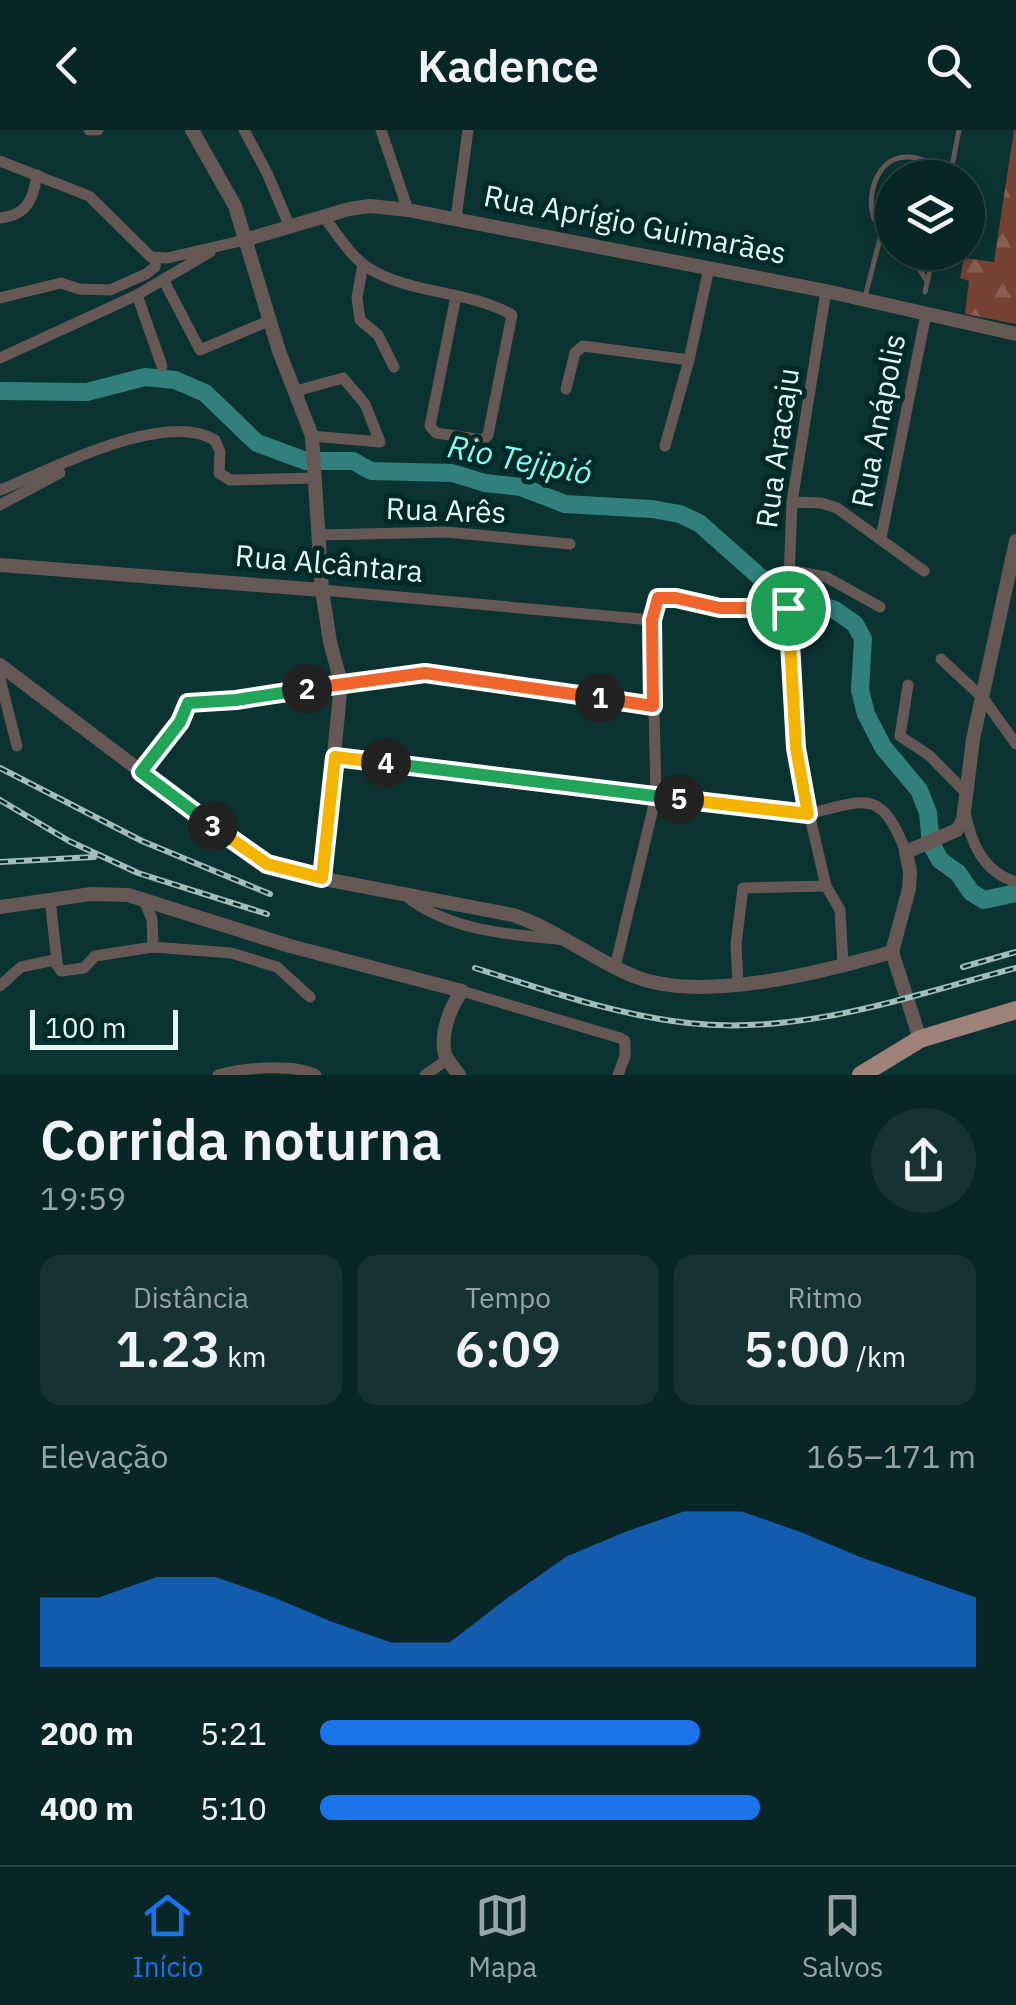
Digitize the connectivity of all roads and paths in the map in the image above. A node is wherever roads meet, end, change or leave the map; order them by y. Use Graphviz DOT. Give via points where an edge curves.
graph roads {
  1 [pos="88,130"];
  2 [pos="98,130"];
  3 [pos="192,130"];
  4 [pos="244,130"];
  5 [pos="381,130"];
  6 [pos="468,130"];
  7 [pos="959,130"];
  8 [pos="0,160"];
  9 [pos="893,160"];
  10 [pos="921,160"];
  11 [pos="953,160"];
  12 [pos="38,175"];
  13 [pos="875,185"];
  14 [pos="408,210"];
  15 [pos="323,216"];
  16 [pos="0,218"];
  17 [pos="456,218"];
  18 [pos="875,220"];
  19 [pos="290,227"];
  20 [pos="245,240"];
  21 [pos="221,245"];
  22 [pos="875,255"];
  23 [pos="156,258"];
  24 [pos="363,264"];
  25 [pos="709,268"];
  26 [pos="921,270"];
  27 [pos="930,270"];
  28 [pos="164,281"];
  29 [pos="928,282"];
  30 [pos="826,291"];
  31 [pos="926,292"];
  32 [pos="136,295"];
  33 [pos="456,296"];
  34 [pos="0,298"];
  35 [pos="864,300"];
  36 [pos="923,309"];
  37 [pos="271,320"];
  38 [pos="1016,334"];
  39 [pos="0,358"];
  40 [pos="689,360"];
  41 [pos="162,366"];
  42 [pos="394,366"];
  43 [pos="566,389"];
  44 [pos="296,391"];
  45 [pos="313,439"];
  46 [pos="112,445"];
  47 [pos="665,446"];
  48 [pos="316,476"];
  49 [pos="0,490"];
  50 [pos="792,502"];
  51 [pos="0,505"];
  52 [pos="320,535"];
  53 [pos="881,538"];
  54 [pos="1016,541"];
  55 [pos="570,544"];
  56 [pos="0,565"];
  57 [pos="789,571"];
  58 [pos="924,571"];
  59 [pos="322,590"];
  60 [pos="788,606"];
  61 [pos="880,606"];
  62 [pos="652,620"];
  63 [pos="941,659"];
  64 [pos="0,664"];
  65 [pos="0,679"];
  66 [pos="341,683"];
  67 [pos="908,685"];
  68 [pos="983,698"];
  69 [pos="653,706"];
  70 [pos="1016,744"];
  71 [pos="17,746"];
  72 [pos="335,757"];
  73 [pos="141,772"];
  74 [pos="966,793"];
  75 [pos="656,796"];
  76 [pos="965,812"];
  77 [pos="808,814"];
  78 [pos="906,852"];
  79 [pos="322,878"];
  80 [pos="1016,882"];
  81 [pos="826,886"];
  82 [pos="143,898"];
  83 [pos="50,899"];
  84 [pos="0,907"];
  85 [pos="152,948"];
  86 [pos="892,952"];
  87 [pos="57,962"];
  88 [pos="843,964"];
  89 [pos="614,967"];
  90 [pos="738,984"];
  91 [pos="0,986"];
  92 [pos="462,991"];
  93 [pos="310,998"];
  94 [pos="1016,1010"];
  95 [pos="920,1039"];
  96 [pos="446,1057"];
  97 [pos="264,1072"];
  98 [pos="218,1075"];
  99 [pos="316,1075"];
  100 [pos="426,1075"];
  101 [pos="459,1075"];
  102 [pos="618,1075"];
  103 [pos="862,1075"];
  1 -- 2 [label="street"];
  3 -- 20 [label="street" via="235,206"];
  4 -- 19 [label="street"];
  5 -- 14 [label="street"];
  6 -- 17 [label="street"];
  7 -- 11 [label="lane"];
  8 -- 12 [label="street"];
  9 -- 10 [label="lane"];
  12 -- 16 [label="street" via="26,209"];
  12 -- 23 [label="street" via="89,196"];
  13 -- 18 [label="lane" via="869,199"];
  14 -- 15 [label="street, Rua Aprígio Guimarães" via="370,206"];
  14 -- 17 [label="street, Rua Aprígio Guimarães"];
  15 -- 19 [label="street, Rua Aprígio Guimarães"];
  15 -- 24 [label="street"];
  17 -- 25 [label="street, Rua Aprígio Guimarães"];
  19 -- 20 [label="street, Rua Aprígio Guimarães"];
  20 -- 21 [label="street"];
  20 -- 37 [label="street"];
  21 -- 23 [label="street"];
  21 -- 28 [label="street"];
  22 -- 35 [label="lane"];
  23 -- 34 [label="street" via="146,274 110,290 61,284"];
  24 -- 33 [label="street" via="391,280"];
  24 -- 42 [label="street" via="360,320 378,335"];
  25 -- 30 [label="street, Rua Aprígio Guimarães"];
  25 -- 40 [label="street"];
  26 -- 29 [label="lane"];
  27 -- 29 [label="lane"];
  28 -- 32 [label="street"];
  28 -- 37 [label="street" via="200,350"];
  29 -- 31 [label="lane"];
  30 -- 35 [label="street, Rua Aprígio Guimarães"];
  30 -- 50 [label="street, Rua Aracaju"];
  32 -- 39 [label="street"];
  32 -- 41 [label="street"];
  33 -- 33 [label="street" via="430,426 436,433 483,440 512,315"];
  35 -- 36 [label="street, Rua Aprígio Guimarães"];
  36 -- 38 [label="street, Rua Aprígio Guimarães"];
  36 -- 53 [label="street, Rua Anápolis"];
  37 -- 44 [label="street"];
  40 -- 43 [label="street" via="583,346"];
  40 -- 47 [label="street"];
  44 -- 45 [label="street"];
  44 -- 45 [label="street" via="343,378 365,404 380,442"];
  45 -- 48 [label="street"];
  46 -- 48 [label="street" via="160,432 198,432 218,445 219,473 230,480"];
  46 -- 49 [label="street"];
  46 -- 51 [label="street"];
  48 -- 52 [label="street"];
  50 -- 53 [label="street" via="837,508"];
  50 -- 57 [label="street, Rua Aracaju"];
  52 -- 55 [label="street, Rua Arês" via="446,532"];
  52 -- 59 [label="street"];
  53 -- 58 [label="street"];
  54 -- 68 [label="street"];
  56 -- 59 [label="street, Rua Alcântara"];
  57 -- 60 [label="street, Rua Aracaju"];
  57 -- 61 [label="street" via="826,577"];
  59 -- 62 [label="street, Rua Alcântara"];
  59 -- 66 [label="street"];
  60 -- 62 [label="street" via="720,608 662,597"];
  60 -- 77 [label="street, Rua Aracaju" via="796,748"];
  62 -- 69 [label="street"];
  63 -- 68 [label="street"];
  64 -- 73 [label="street"];
  65 -- 71 [label="street"];
  66 -- 69 [label="street" via="425,673"];
  66 -- 72 [label="street"];
  66 -- 73 [label="street" via="188,702"];
  67 -- 74 [label="street" via="900,736"];
  68 -- 70 [label="street"];
  68 -- 74 [label="street"];
  69 -- 75 [label="street"];
  72 -- 75 [label="street"];
  72 -- 79 [label="street"];
  73 -- 79 [label="street" via="267,864"];
  74 -- 76 [label="street"];
  75 -- 77 [label="street"];
  75 -- 89 [label="street"];
  76 -- 78 [label="street" via="957,830"];
  76 -- 80 [label="street" via="976,850 997,875"];
  77 -- 78 [label="street" via="876,805 893,820"];
  77 -- 81 [label="street, Rua Aracaju"];
  78 -- 86 [label="street" via="910,872"];
  79 -- 89 [label="street" via="536,923"];
  81 -- 88 [label="street, Rua Aracaju" via="840,910"];
  81 -- 90 [label="street" via="743,888"];
  82 -- 83 [label="street"];
  82 -- 85 [label="street" via="152,919"];
  82 -- 92 [label="street"];
  83 -- 84 [label="street"];
  83 -- 87 [label="street"];
  85 -- 87 [label="street" via="95,956 76,970 60,971"];
  85 -- 93 [label="street" via="258,960 287,973"];
  86 -- 88 [label="street"];
  86 -- 95 [label="street"];
  87 -- 91 [label="street" via="24,966"];
  88 -- 90 [label="street"];
  89 -- 90 [label="street" via="659,985"];
  92 -- 96 [label="street" via="450,1012"];
  92 -- 102 [label="street" via="624,1041"];
  94 -- 95 [label="main road"];
  95 -- 103 [label="main road"];
  96 -- 100 [label="street"];
  96 -- 101 [label="street"];
  97 -- 98 [label="street"];
  97 -- 99 [label="street"];
}
